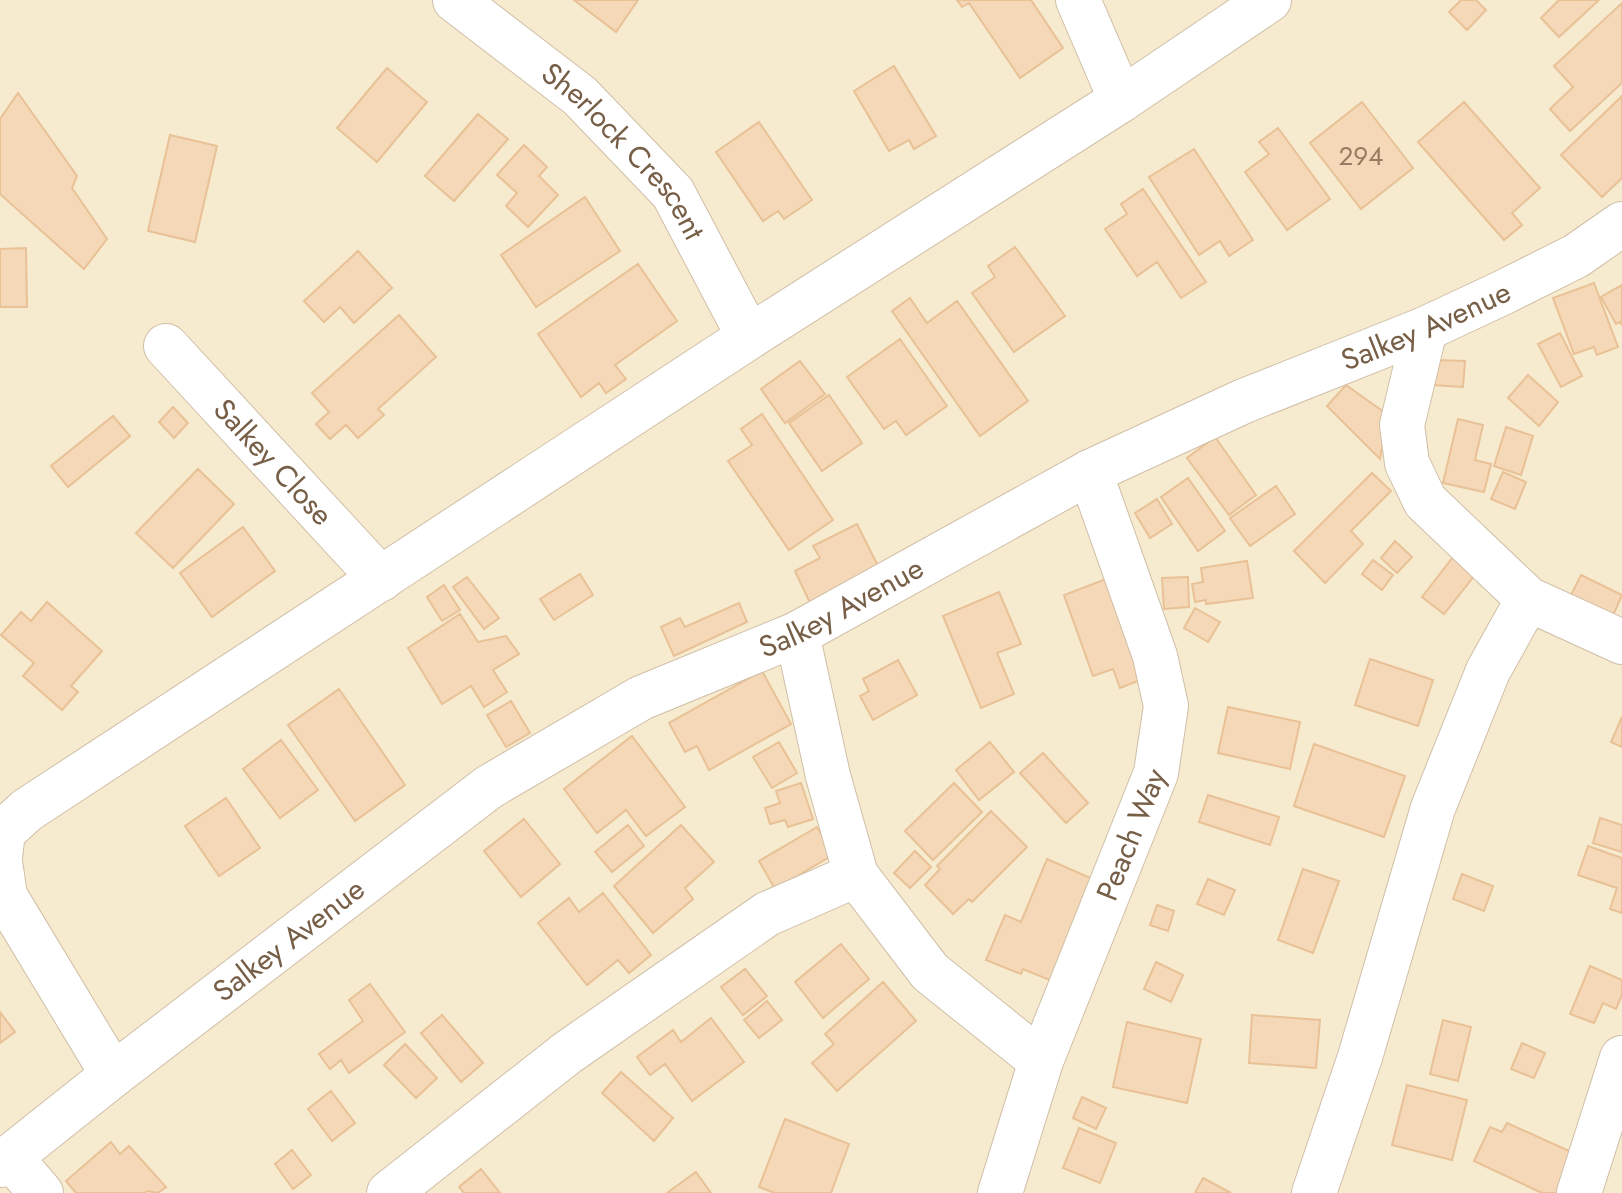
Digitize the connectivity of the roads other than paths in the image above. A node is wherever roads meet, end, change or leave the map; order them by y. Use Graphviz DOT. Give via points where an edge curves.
graph roads {
  1 [pos="455,0"];
  2 [pos="1078,0"];
  3 [pos="1269,0"];
  4 [pos="1121,100"];
  5 [pos="1622,224"];
  6 [pos="1425,329"];
  7 [pos="749,337"];
  8 [pos="166,346"];
  9 [pos="1090,472"];
  10 [pos="381,579"];
  11 [pos="1528,599"];
  12 [pos="797,634"];
  13 [pos="1622,642"];
  14 [pos="0,860"];
  15 [pos="856,875"];
  16 [pos="1622,1058"];
  17 [pos="1041,1061"];
  18 [pos="113,1075"];
  19 [pos="5,1161"];
  20 [pos="41,1193"];
  21 [pos="389,1193"];
  22 [pos="1000,1193"];
  23 [pos="1314,1193"];
  24 [pos="1579,1193"];
  1 -- 7 [label="street, Sherlock Crescent" via="580,96 673,193"];
  2 -- 4 [label="street"];
  3 -- 4 [label="street"];
  4 -- 7 [label="street"];
  5 -- 6 [label="street, Salkey Avenue" via="1576,256"];
  6 -- 9 [label="street, Salkey Avenue" via="1244,401"];
  6 -- 11 [label="street" via="1402,425 1407,463 1425,501"];
  7 -- 10 [label="street"];
  8 -- 10 [label="street, Salkey Close"];
  9 -- 12 [label="street, Salkey Avenue"];
  9 -- 17 [label="street, Peach Way" via="1155,656 1166,706 1156,773"];
  10 -- 14 [label="street" via="27,810 3,832"];
  11 -- 13 [label="street"];
  11 -- 23 [label="street" via="1488,671 1433,808"];
  12 -- 15 [label="street"];
  12 -- 18 [label="street, Salkey Avenue" via="641,698 489,787"];
  14 -- 18 [label="street" via="5,896"];
  15 -- 17 [label="street" via="930,972"];
  15 -- 21 [label="street" via="767,914 567,1053"];
  16 -- 24 [label="street"];
  17 -- 22 [label="street, Peach Way"];
  18 -- 19 [label="street, Salkey Avenue"];
  19 -- 20 [label="street"];
}
